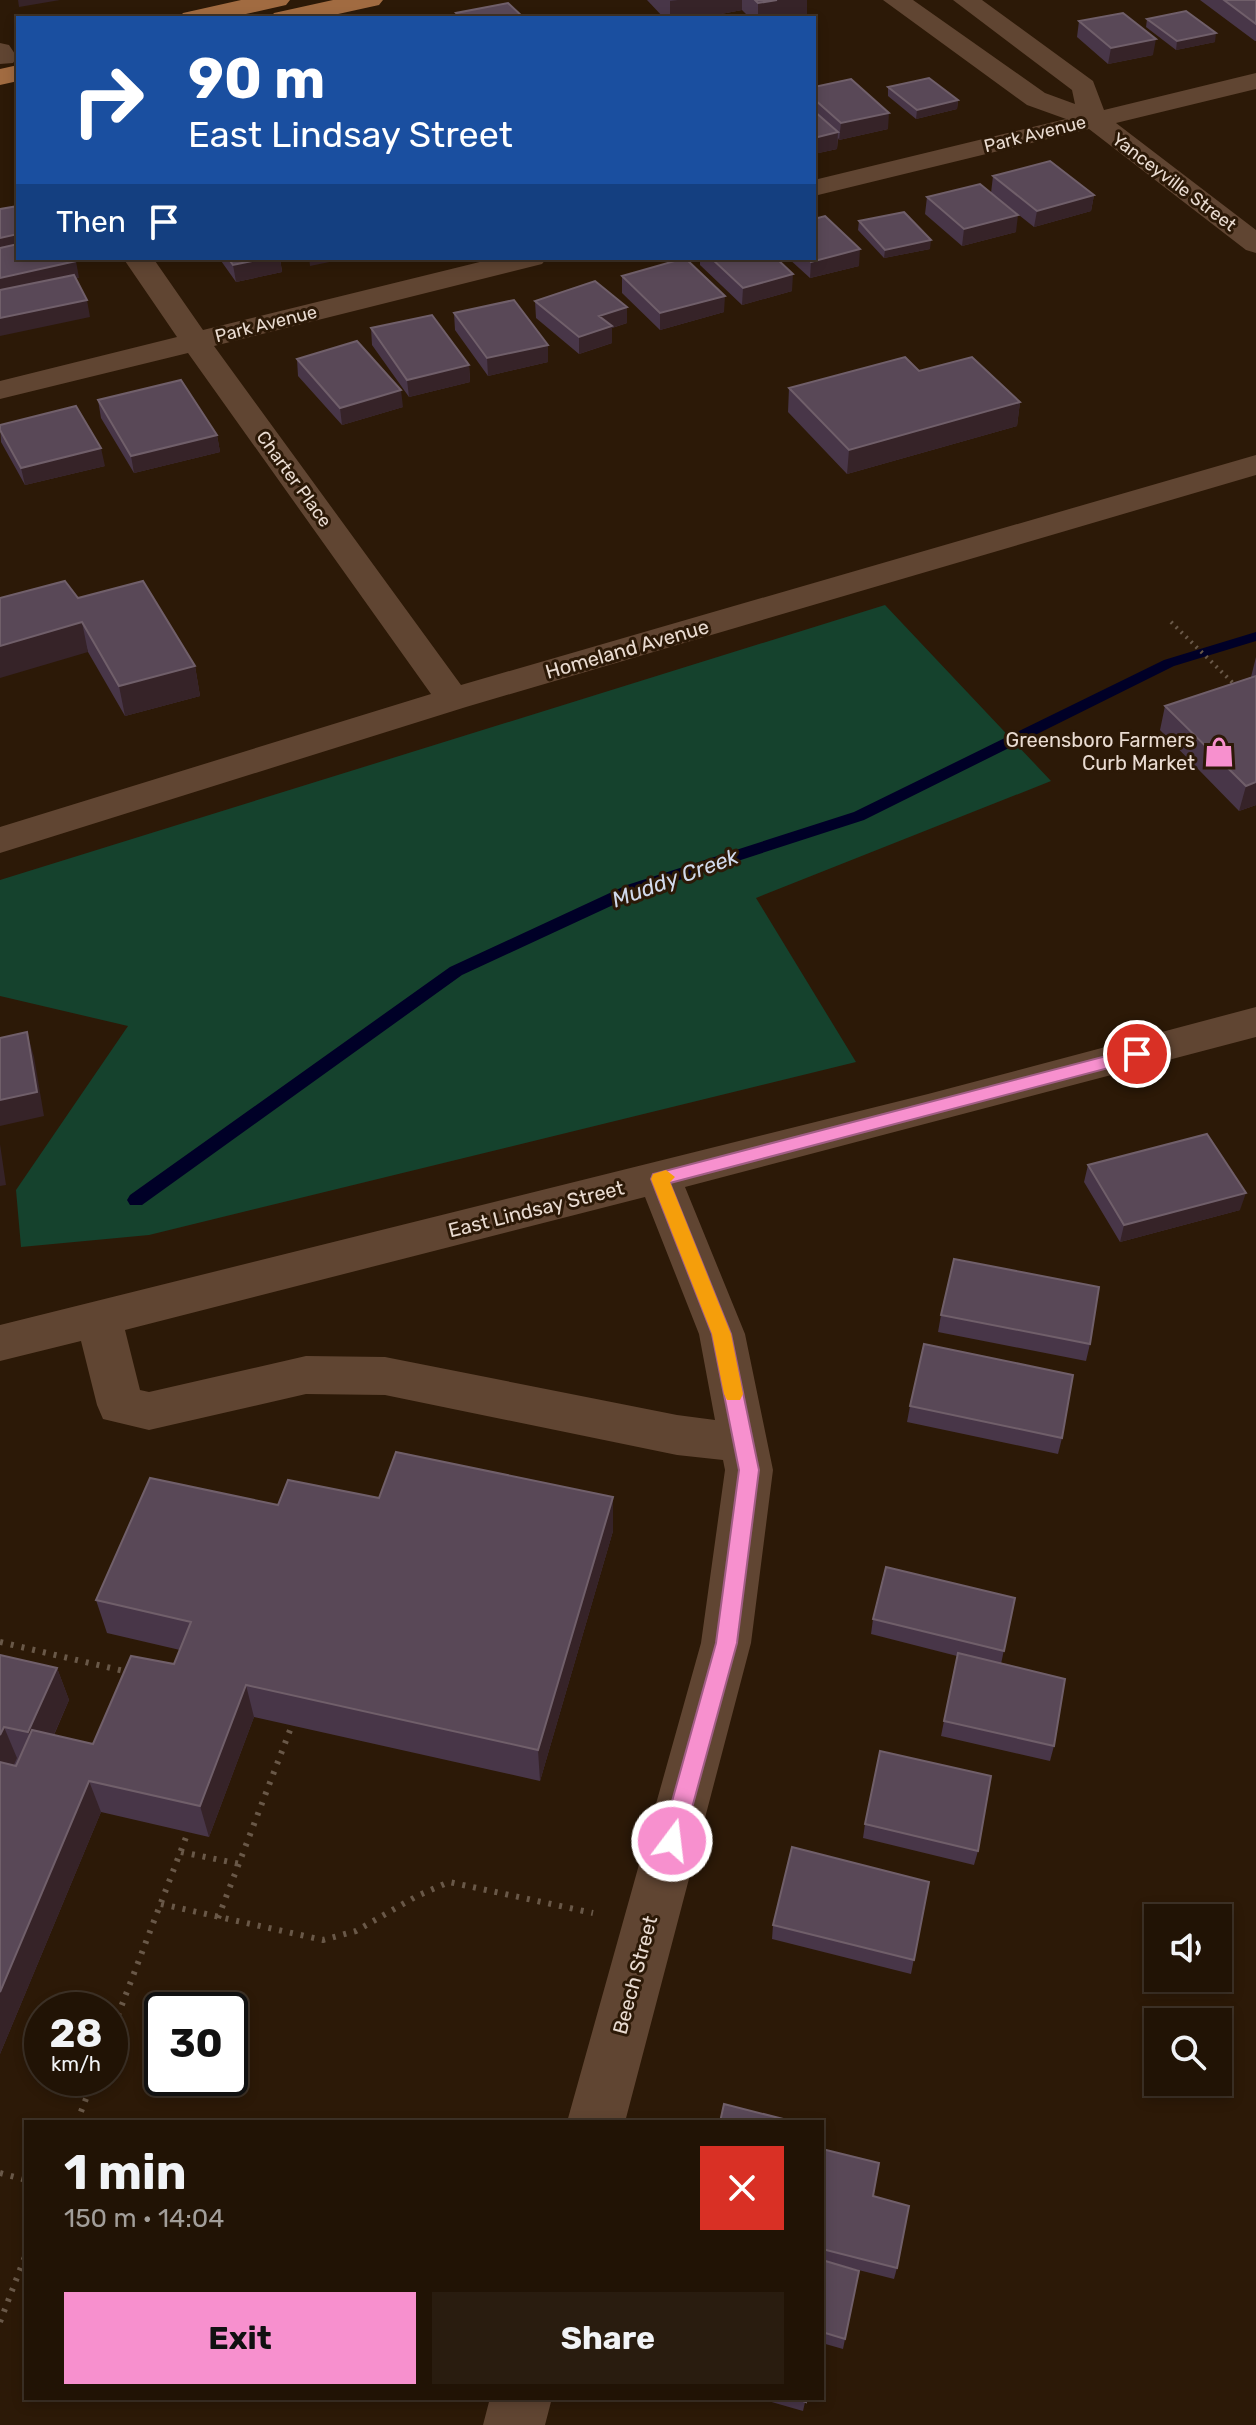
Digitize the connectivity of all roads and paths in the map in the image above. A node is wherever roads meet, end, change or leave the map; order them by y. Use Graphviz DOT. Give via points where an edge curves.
graph roads {
  1 [pos="277,0"];
  2 [pos="370,0"];
  3 [pos="896,0"];
  4 [pos="966,0"];
  5 [pos="201,16"];
  6 [pos="293,16"];
  7 [pos="1256,81"];
  8 [pos="1093,119"];
  9 [pos="816,188"];
  10 [pos="1256,244"];
  11 [pos="139,260"];
  12 [pos="524,260"];
  13 [pos="195,341"];
  14 [pos="0,390"];
  15 [pos="1256,465"];
  16 [pos="1171,622"];
  17 [pos="1242,692"];
  18 [pos="453,699"];
  19 [pos="0,840"];
  20 [pos="1256,1022"];
  21 [pos="660,1179"];
  22 [pos="99,1318"];
  23 [pos="0,1343"];
  24 [pos="743,1443"];
  25 [pos="0,1642"];
  26 [pos="130,1673"];
  27 [pos="292,1725"];
  28 [pos="188,1832"];
  29 [pos="181,1852"];
  30 [pos="240,1864"];
  31 [pos="161,1904"];
  32 [pos="218,1918"];
  33 [pos="648,1926"];
  34 [pos="127,1992"];
  35 [pos="87,2096"];
  36 [pos="78,2120"];
  37 [pos="597,2120"];
  38 [pos="0,2173"];
  39 [pos="24,2179"];
  40 [pos="24,2259"];
  41 [pos="0,2322"];
  42 [pos="520,2400"];
  43 [pos="514,2425"];
  1 -- 5 [label="main road"];
  2 -- 6 [label="main road"];
  3 -- 8 [label="street, Yanceyville Street" via="1036,99"];
  4 -- 8 [label="street, Yanceyville Street" via="1084,87"];
  7 -- 8 [label="street, Park Avenue"];
  8 -- 9 [label="street, Park Avenue"];
  8 -- 10 [label="street, Yanceyville Street"];
  11 -- 13 [label="street, Charter Place"];
  12 -- 13 [label="street, Park Avenue"];
  13 -- 14 [label="street, Park Avenue"];
  13 -- 18 [label="street, Charter Place"];
  15 -- 18 [label="street, Homeland Avenue"];
  16 -- 17 [label="path"];
  18 -- 19 [label="street, Homeland Avenue"];
  20 -- 21 [label="street, East Lindsay Street"];
  21 -- 22 [label="street, East Lindsay Street"];
  21 -- 24 [label="street, Beech Street" via="722,1334"];
  22 -- 23 [label="street, East Lindsay Street"];
  22 -- 24 [label="street" via="120,1405 149,1411 306,1375 385,1376 677,1435"];
  24 -- 33 [label="street, Beech Street" via="749,1470 726,1643"];
  25 -- 26 [label="path"];
  27 -- 30 [label="path"];
  28 -- 29 [label="path"];
  29 -- 30 [label="path"];
  29 -- 31 [label="path"];
  30 -- 32 [label="path"];
  31 -- 32 [label="path"];
  31 -- 34 [label="path"];
  32 -- 33 [label="path" via="323,1940 344,1938 426,1888 449,1882"];
  33 -- 37 [label="street, Beech Street"];
  35 -- 36 [label="path"];
  38 -- 39 [label="path"];
  40 -- 41 [label="path"];
  42 -- 43 [label="street"];
}
